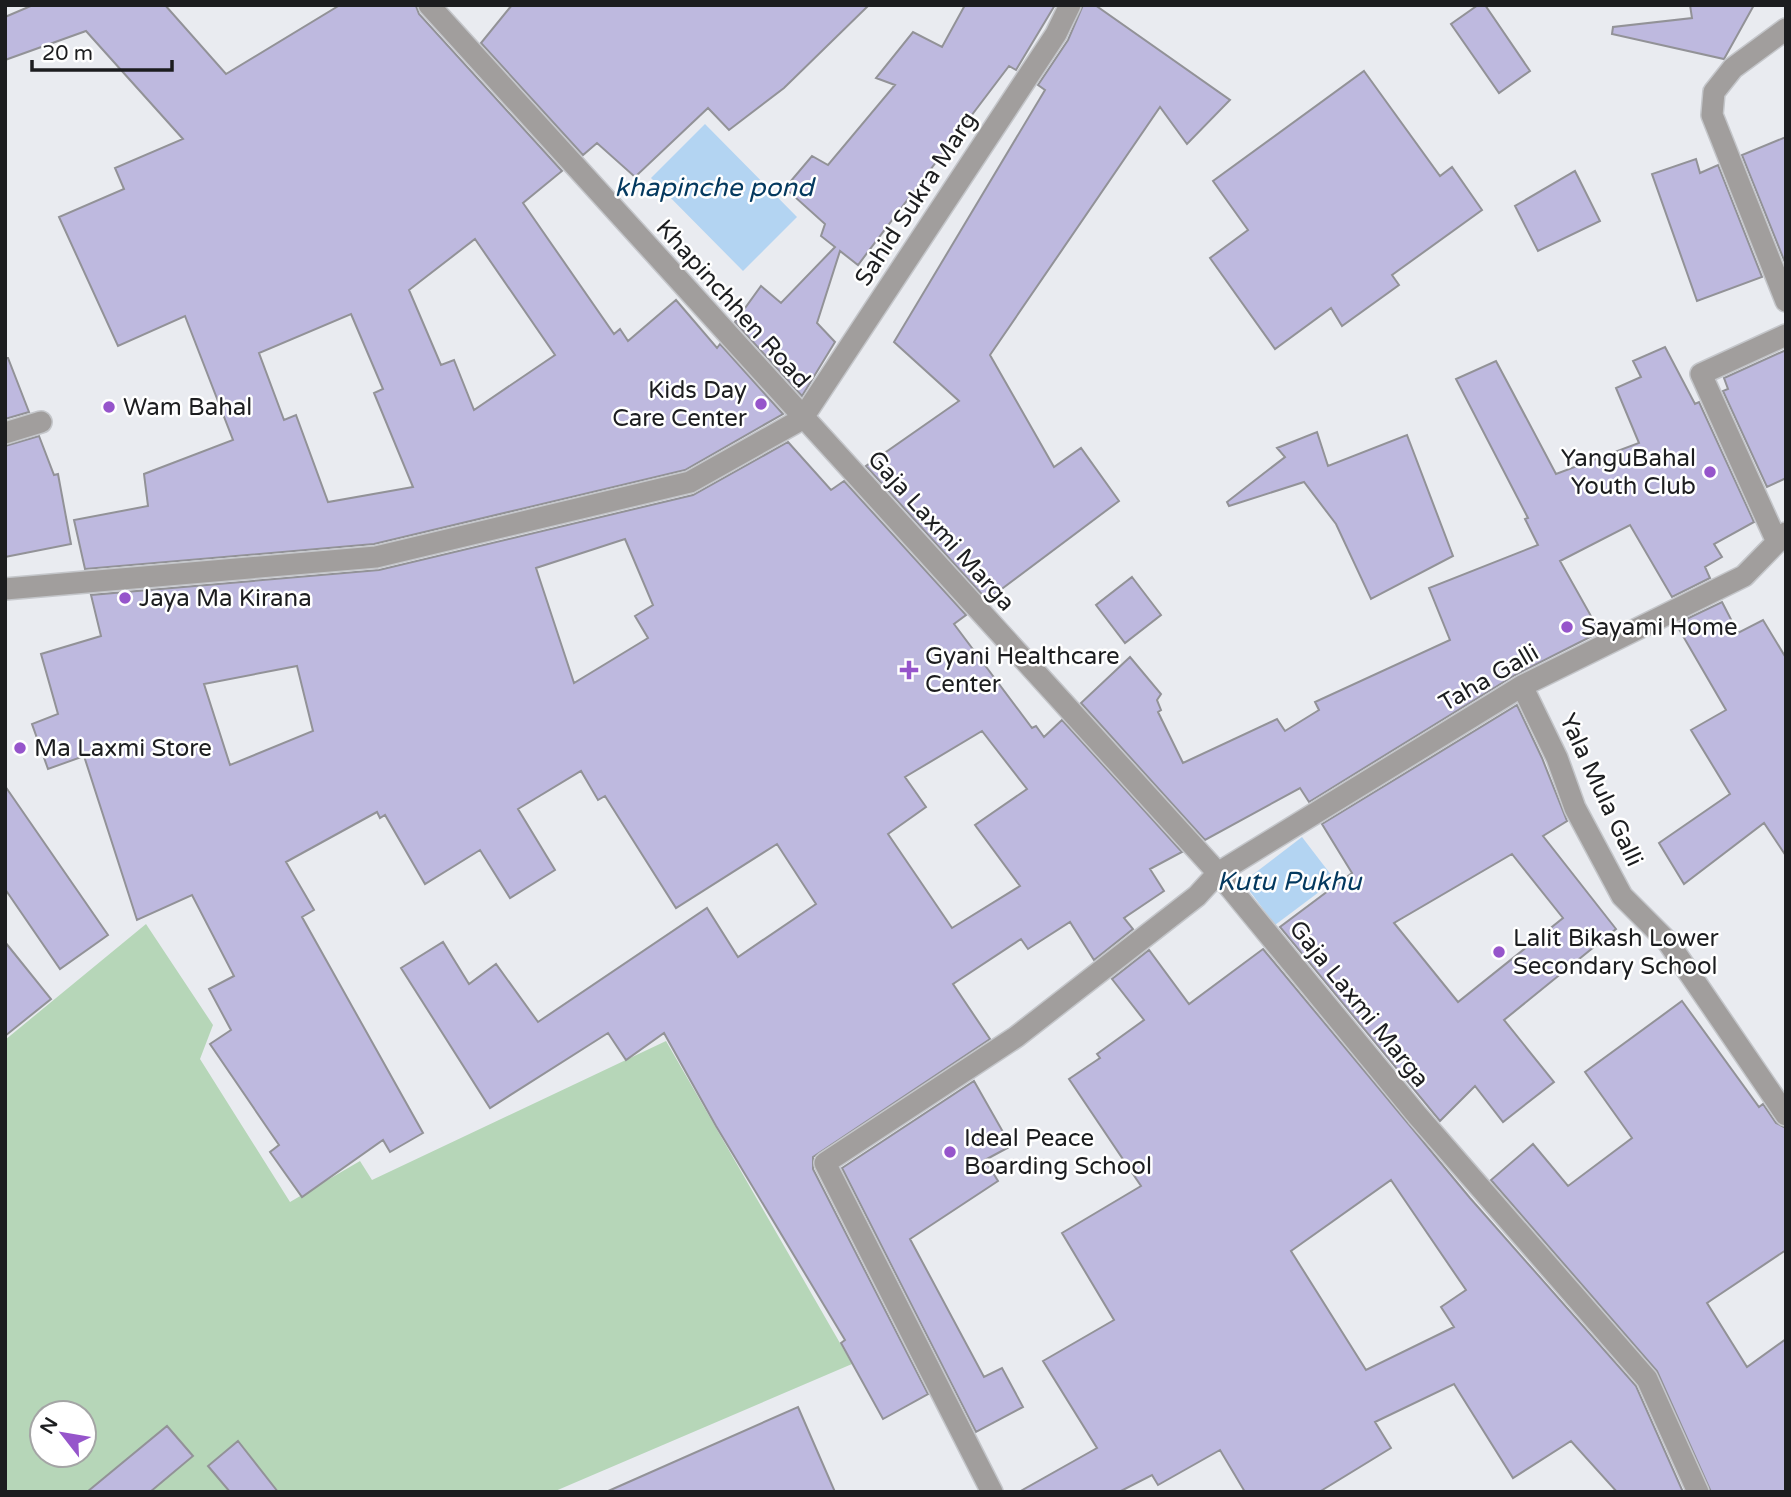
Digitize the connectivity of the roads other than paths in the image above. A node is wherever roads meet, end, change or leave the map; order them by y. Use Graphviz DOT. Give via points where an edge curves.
graph roads {
  1 [pos="429,5"];
  2 [pos="1070,5"];
  3 [pos="1786,29"];
  4 [pos="1786,301"];
  5 [pos="1786,335"];
  6 [pos="802,419"];
  7 [pos="41,422"];
  8 [pos="5,433"];
  9 [pos="1781,538"];
  10 [pos="5,589"];
  11 [pos="1522,686"];
  12 [pos="1218,873"];
  13 [pos="1786,1115"];
  14 [pos="992,1492"];
  15 [pos="1698,1492"];
  1 -- 6 [label="street, Khapinchhen Road"];
  2 -- 6 [label="street, Sahid Sukra Marg" via="1056,34"];
  3 -- 4 [label="street" via="1732,68 1714,92 1712,115"];
  5 -- 9 [label="street" via="1701,374"];
  6 -- 10 [label="street" via="690,482 376,557"];
  6 -- 12 [label="street, Gaja Laxmi Marga"];
  7 -- 8 [label="street"];
  9 -- 11 [label="street, Taha Galli" via="1744,576"];
  11 -- 12 [label="street, Taha Galli"];
  11 -- 13 [label="street, Yala Mula Galli" via="1576,808 1622,896 1668,942"];
  12 -- 14 [label="street, Taha Galli" via="1197,896 1016,1037 824,1163"];
  12 -- 15 [label="street, Gaja Laxmi Marga" via="1417,1115 1647,1379"];
}
